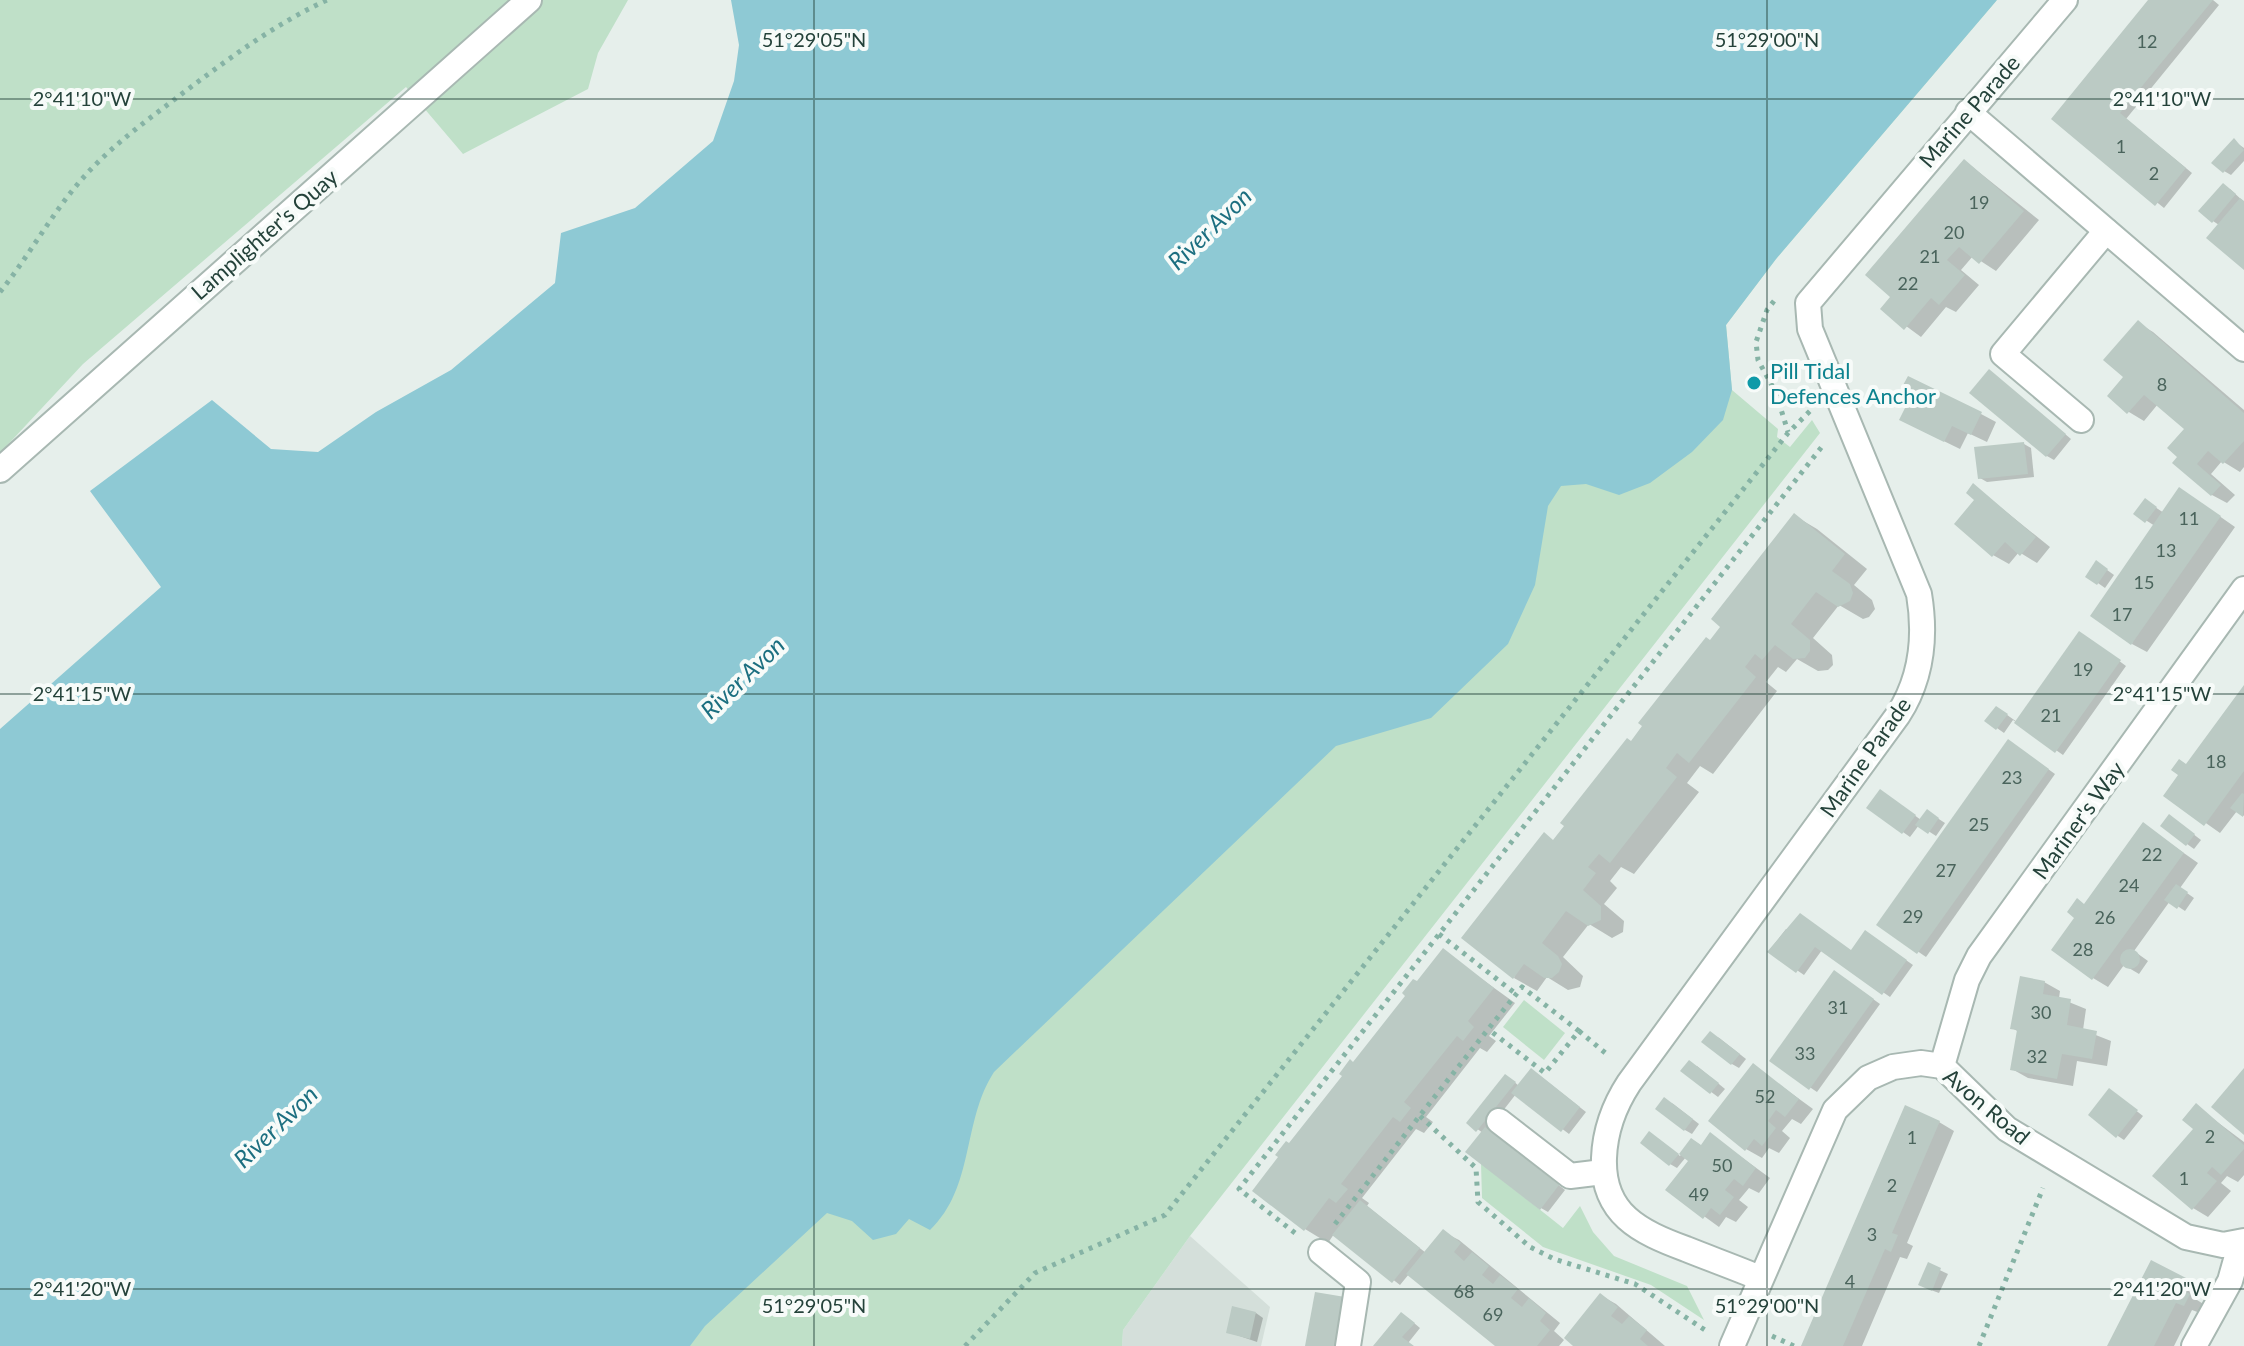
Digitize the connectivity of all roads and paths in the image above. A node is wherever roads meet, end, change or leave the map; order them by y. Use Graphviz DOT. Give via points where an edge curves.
graph roads {
  1 [pos="327,0"];
  2 [pos="529,0"];
  3 [pos="2065,0"];
  4 [pos="1968,112"];
  5 [pos="2106,231"];
  6 [pos="0,292"];
  7 [pos="2244,349"];
  8 [pos="1847,415"];
  9 [pos="2081,420"];
  10 [pos="1788,433"];
  11 [pos="0,470"];
  12 [pos="2244,589"];
  13 [pos="1439,934"];
  14 [pos="1516,994"];
  15 [pos="1488,1029"];
  16 [pos="1942,1066"];
  17 [pos="1420,1116"];
  18 [pos="1499,1121"];
  19 [pos="2055,1159"];
  20 [pos="1603,1172"];
  21 [pos="2243,1242"];
  22 [pos="1317,1243"];
  23 [pos="1760,1278"];
  24 [pos="1723,1342"];
  25 [pos="965,1346"];
  26 [pos="1348,1346"];
  27 [pos="1979,1346"];
  28 [pos="2194,1346"];
  1 -- 6 [label="path" via="240,50 111,148 79,182"];
  2 -- 11 [label="street, Lamplighter's Quay"];
  3 -- 4 [label="street, Marine Parade"];
  4 -- 5 [label="street"];
  4 -- 8 [label="street, Marine Parade" via="1808,303 1810,329"];
  5 -- 7 [label="street"];
  5 -- 9 [label="street" via="2003,354"];
  8 -- 13 [label="path"];
  8 -- 20 [label="street, Marine Parade" via="1919,594 1922,646 1915,682 1898,715 1629,1083 1610,1121"];
  10 -- 25 [label="path" via="1165,1215 1035,1273"];
  12 -- 16 [label="street, Mariner's Way" via="1979,956"];
  13 -- 14 [label="path"];
  13 -- 22 [label="path" via="1239,1189"];
  14 -- 15 [label="path"];
  14 -- 15 [label="path" via="1522,987 1579,1031 1545,1073"];
  15 -- 17 [label="path"];
  16 -- 19 [label="street, Avon Road" via="1998,1121"];
  16 -- 23 [label="street, Avon Road" via="1907,1064 1882,1070 1843,1100"];
  17 -- 22 [label="path"];
  17 -- 24 [label="path" via="1476,1168 1478,1202 1530,1247 1635,1284"];
  18 -- 20 [label="street" via="1570,1176"];
  19 -- 21 [label="street, Avon Road" via="2186,1237 2223,1245"];
  19 -- 27 [label="path"];
  20 -- 23 [label="street, Marine Parade" via="1611,1201 1629,1224"];
  21 -- 28 [label="street" via="2230,1281"];
  22 -- 26 [label="street" via="1358,1282"];
  23 -- 24 [label="street, Avon Road"];
}
